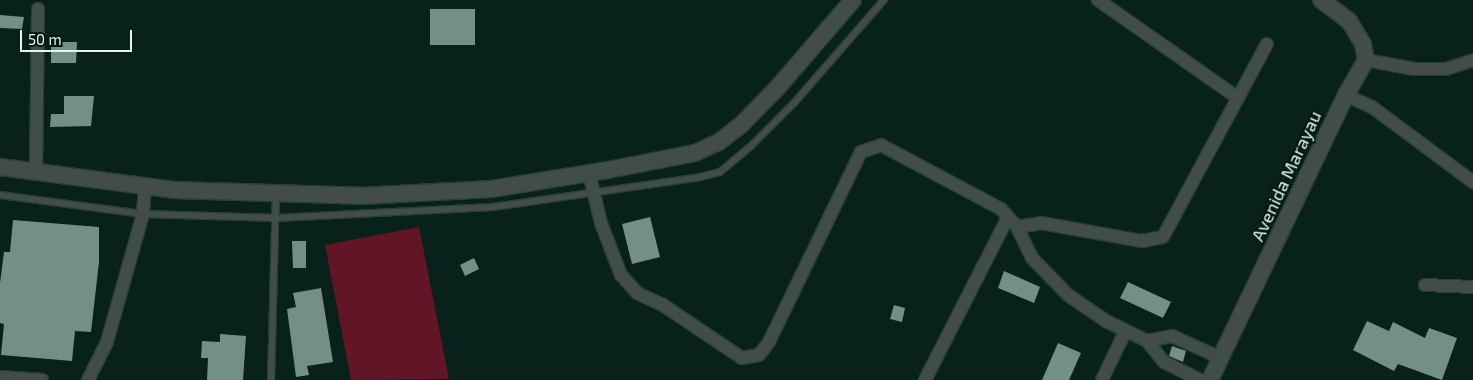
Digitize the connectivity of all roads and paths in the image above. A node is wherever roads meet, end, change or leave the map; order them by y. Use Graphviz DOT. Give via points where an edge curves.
graph roads {
  1 [pos="853,0"];
  2 [pos="884,0"];
  3 [pos="1098,0"];
  4 [pos="1321,0"];
  5 [pos="38,8"];
  6 [pos="1267,44"];
  7 [pos="1366,60"];
  8 [pos="1473,60"];
  9 [pos="1346,95"];
  10 [pos="1238,98"];
  11 [pos="0,167"];
  12 [pos="36,172"];
  13 [pos="589,173"];
  14 [pos="1473,182"];
  15 [pos="144,186"];
  16 [pos="593,194"];
  17 [pos="0,195"];
  18 [pos="276,195"];
  19 [pos="142,214"];
  20 [pos="277,218"];
  21 [pos="1012,222"];
  22 [pos="1425,285"];
  23 [pos="1473,287"];
  24 [pos="1125,332"];
  25 [pos="1147,341"];
  26 [pos="1221,358"];
  27 [pos="0,377"];
  28 [pos="42,380"];
  29 [pos="88,380"];
  30 [pos="271,380"];
  31 [pos="925,380"];
  32 [pos="1102,380"];
  33 [pos="1200,380"];
  34 [pos="1210,380"];
  1 -- 13 [label="street" via="780,86 719,142 695,152"];
  2 -- 16 [label="lane" via="794,104 720,172"];
  3 -- 10 [label="street"];
  4 -- 7 [label="street" via="1349,22 1363,44"];
  5 -- 12 [label="street"];
  6 -- 10 [label="street"];
  7 -- 8 [label="street" via="1414,69 1446,69"];
  7 -- 9 [label="street, Avenida Marayau"];
  9 -- 14 [label="street" via="1372,107"];
  9 -- 26 [label="street, Avenida Marayau"];
  10 -- 21 [label="street" via="1164,237 1142,241 1041,223"];
  11 -- 12 [label="street"];
  12 -- 15 [label="street"];
  13 -- 16 [label="street"];
  13 -- 18 [label="street" via="491,189 361,196"];
  15 -- 18 [label="street"];
  15 -- 19 [label="street"];
  16 -- 20 [label="lane" via="493,207"];
  16 -- 21 [label="street" via="621,275 637,293 663,305 742,358 759,355 769,342 861,152 881,145 1001,209"];
  17 -- 19 [label="lane"];
  18 -- 20 [label="lane"];
  19 -- 20 [label="lane"];
  19 -- 29 [label="street" via="107,342"];
  20 -- 30 [label="lane"];
  21 -- 24 [label="street" via="1032,258 1068,295"];
  21 -- 31 [label="street"];
  22 -- 23 [label="street"];
  24 -- 25 [label="street"];
  24 -- 32 [label="street"];
  25 -- 26 [label="street" via="1172,336"];
  25 -- 33 [label="street" via="1164,362"];
  26 -- 34 [label="street, Avenida Marayau"];
  27 -- 28 [label="street"];
}
